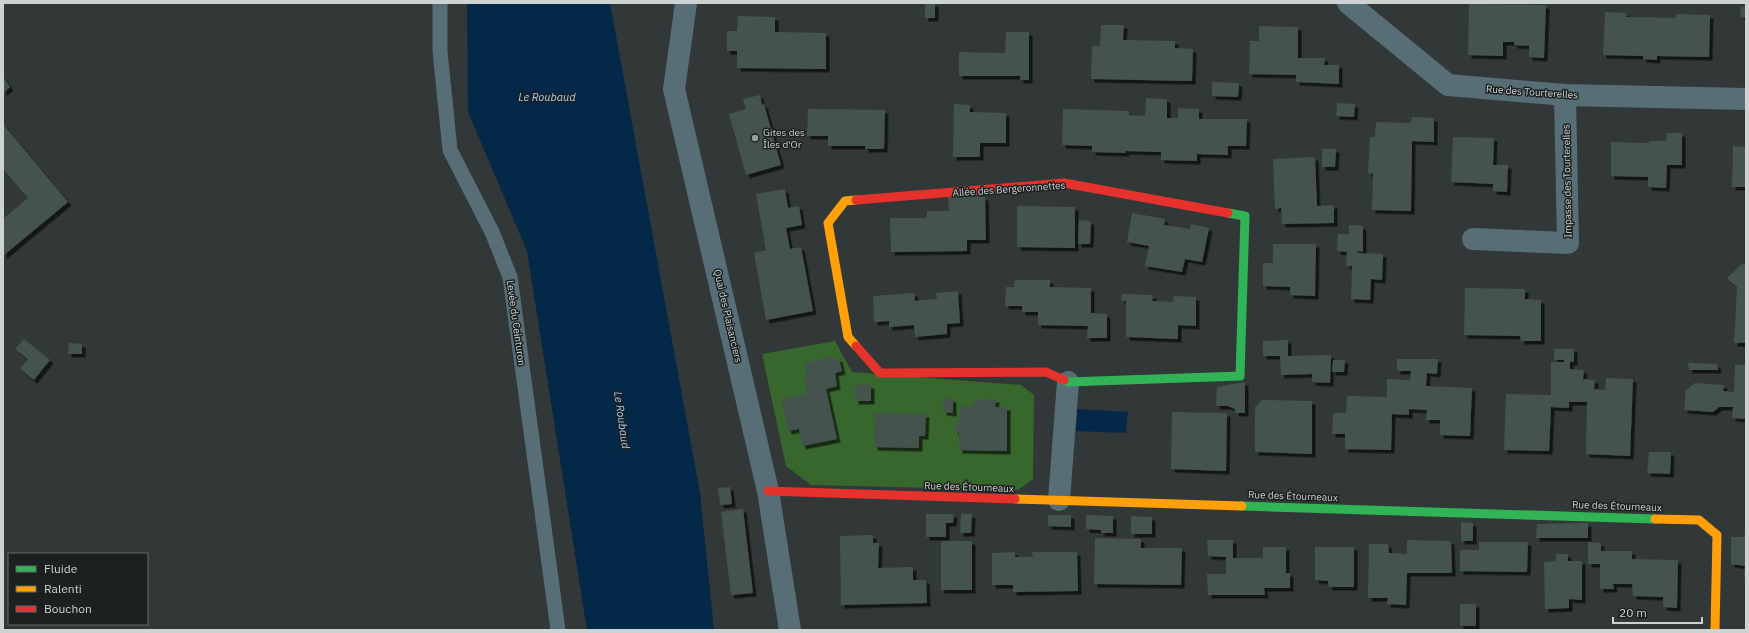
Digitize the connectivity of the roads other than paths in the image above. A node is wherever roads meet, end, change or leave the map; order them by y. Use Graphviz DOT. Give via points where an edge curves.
graph roads {
  1 [pos="440,3"];
  2 [pos="686,3"];
  3 [pos="1348,3"];
  4 [pos="1565,95"];
  5 [pos="1746,99"];
  6 [pos="1472,239"];
  7 [pos="1068,382"];
  8 [pos="768,491"];
  9 [pos="1059,500"];
  10 [pos="558,630"];
  11 [pos="790,630"];
  12 [pos="1715,630"];
  1 -- 10 [label="lane, Levée du Ceinturon" via="440,51 450,150 492,232 510,277"];
  2 -- 8 [label="street, Quai des Plaisanciers" via="674,89"];
  3 -- 4 [label="street, Rue des Tourterelles" via="1448,85"];
  4 -- 5 [label="street, Rue des Tourterelles"];
  4 -- 6 [label="street, Impasse des Tourterelles" via="1568,243"];
  7 -- 7 [label="street, Allée des Bergeronnettes" via="1046,372 880,373 848,336 828,223 845,201 1064,183 1245,216 1240,376"];
  7 -- 9 [label="street"];
  8 -- 9 [label="street, Rue des Étourneaux"];
  8 -- 11 [label="street, Quai des Plaisanciers"];
  9 -- 12 [label="street, Rue des Étourneaux" via="1699,520 1717,535"];
}
